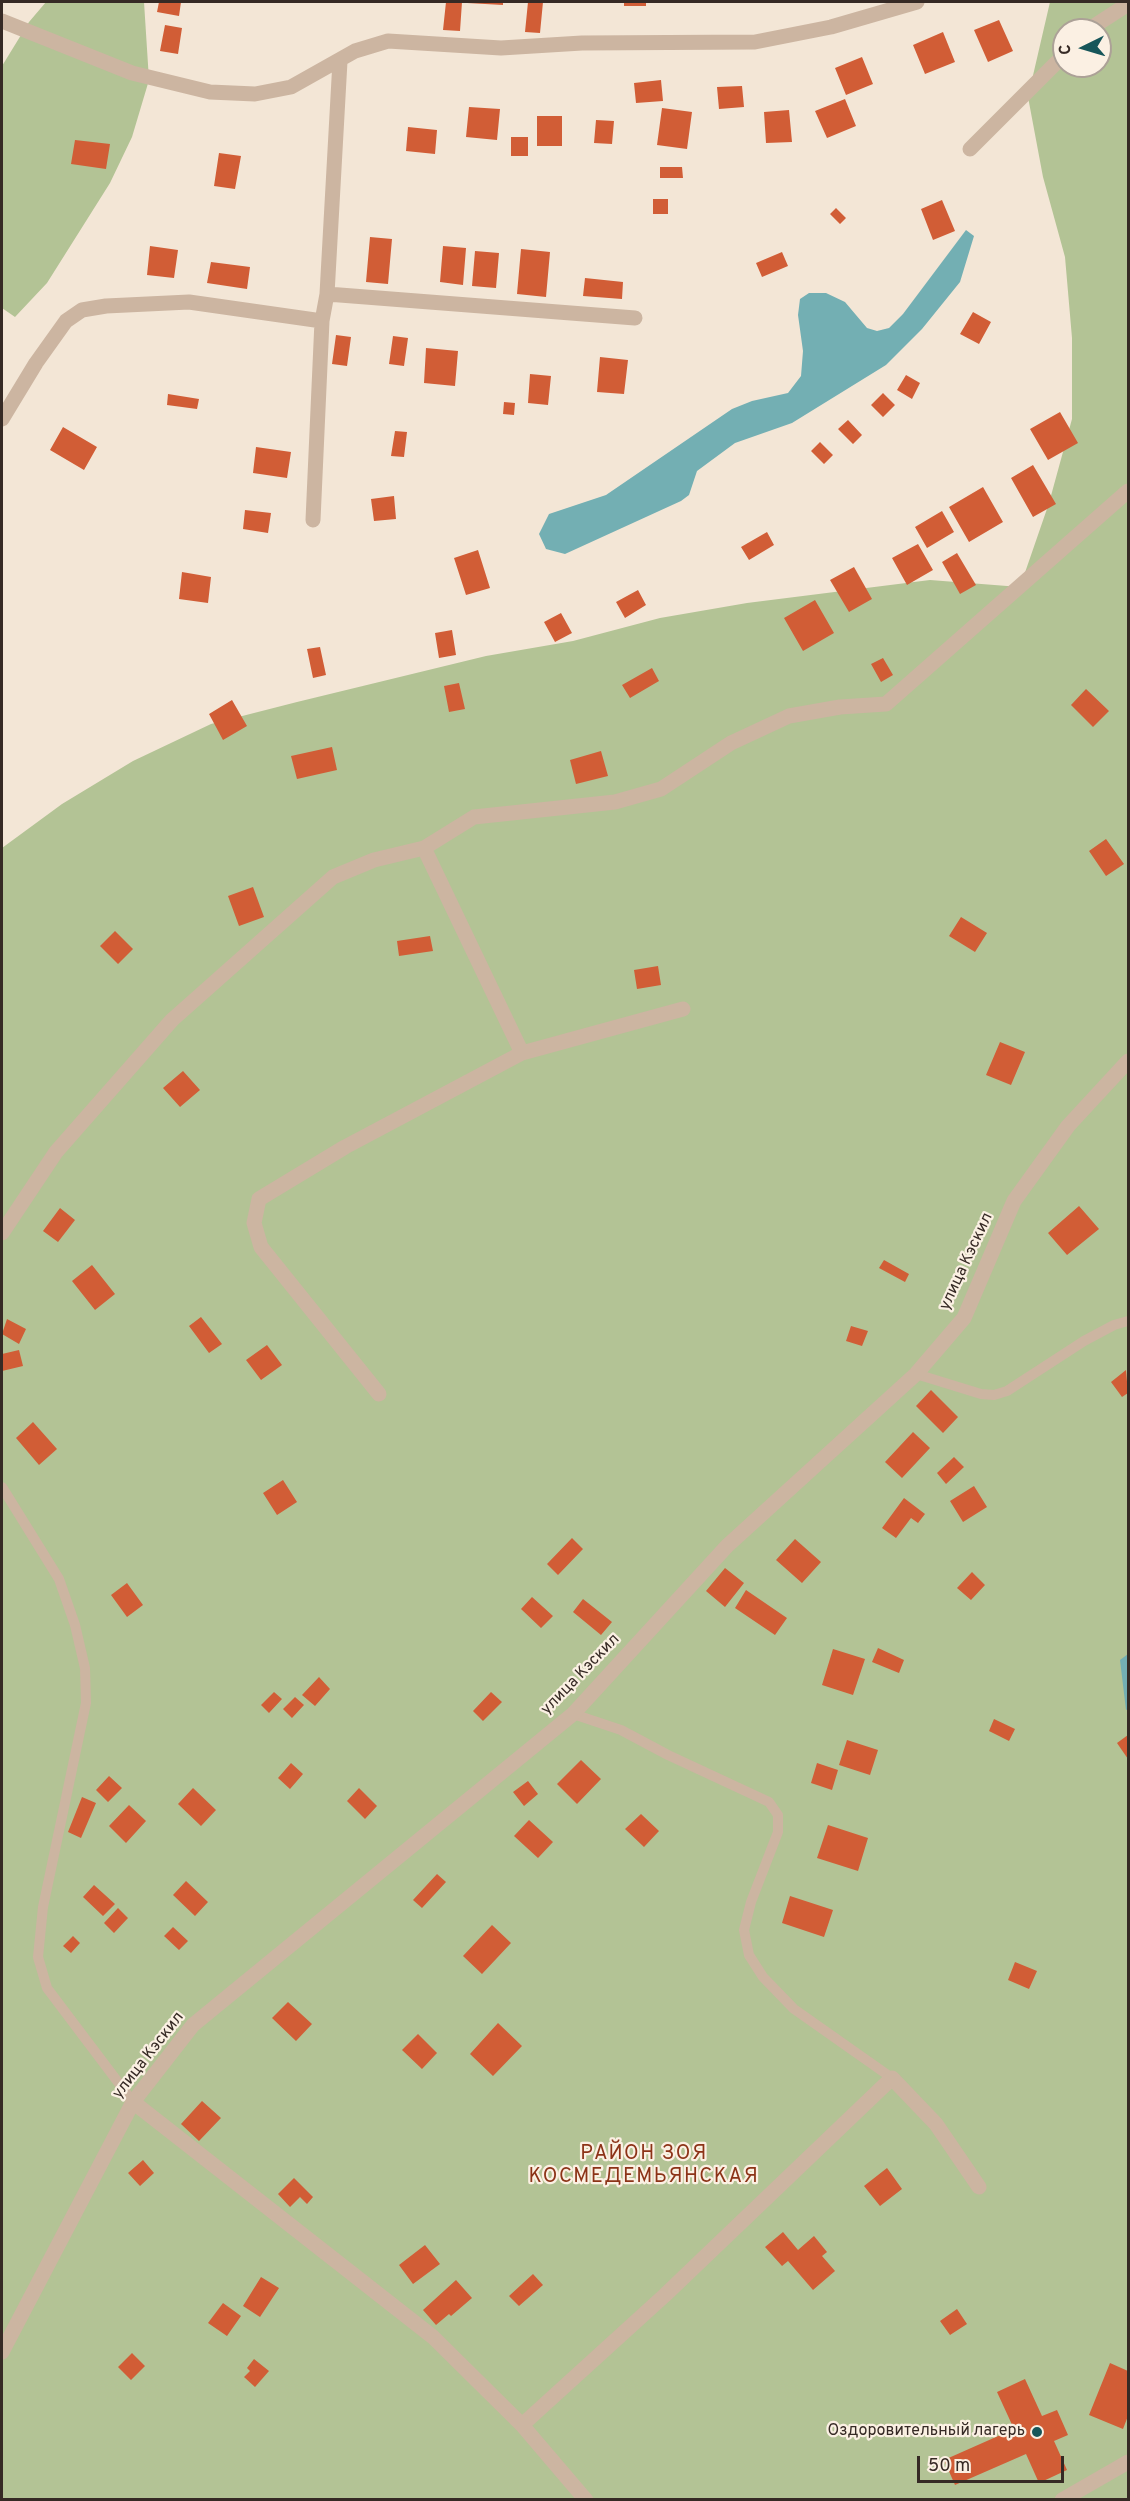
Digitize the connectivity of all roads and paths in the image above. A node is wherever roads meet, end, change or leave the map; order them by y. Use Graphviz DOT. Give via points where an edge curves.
graph roads {
  1 [pos="917,2"];
  2 [pos="1128,4"];
  3 [pos="1106,18"];
  4 [pos="2,21"];
  5 [pos="340,61"];
  6 [pos="1052,67"];
  7 [pos="970,149"];
  8 [pos="327,294"];
  9 [pos="635,318"];
  10 [pos="322,321"];
  11 [pos="2,419"];
  12 [pos="1128,490"];
  13 [pos="313,520"];
  14 [pos="424,848"];
  15 [pos="683,1009"];
  16 [pos="522,1053"];
  17 [pos="1128,1061"];
  18 [pos="2,1233"];
  19 [pos="1128,1321"];
  20 [pos="916,1374"];
  21 [pos="379,1394"];
  22 [pos="2,1487"];
  23 [pos="573,1714"];
  24 [pos="892,2078"];
  25 [pos="133,2102"];
  26 [pos="980,2187"];
  27 [pos="2,2352"];
  28 [pos="522,2425"];
  29 [pos="1128,2462"];
  30 [pos="586,2499"];
  31 [pos="1062,2499"];
  1 -- 5 [label="street" via="831,27 755,42 582,43 501,48 388,41 355,51"];
  2 -- 3 [label="street"];
  4 -- 5 [label="street" via="132,74 210,92 255,94 291,87"];
  5 -- 8 [label="street"];
  6 -- 7 [label="street"];
  8 -- 9 [label="street"];
  8 -- 10 [label="street"];
  10 -- 11 [label="street" via="189,302 82,310 66,321"];
  10 -- 13 [label="street"];
  12 -- 14 [label="street" via="886,704 789,716 731,743 661,789 615,802 474,817"];
  14 -- 16 [label="street"];
  14 -- 18 [label="street" via="374,860 333,877 172,1020 56,1152"];
  15 -- 16 [label="street"];
  16 -- 21 [label="street" via="345,1148 259,1200 254,1223 261,1247"];
  17 -- 20 [label="street, улица Кэскил" via="1068,1126 1014,1201 964,1318"];
  19 -- 20 [label="lane" via="1084,1341 1007,1391 994,1395"];
  20 -- 23 [label="street, улица Кэскил" via="727,1546"];
  22 -- 25 [label="lane" via="59,1579 85,1668 86,1702 43,1908 38,1957 47,1988"];
  23 -- 24 [label="lane" via="621,1730 769,1802 778,1815 778,1832 744,1930 748,1955 794,2009"];
  23 -- 25 [label="street, улица Кэскил" via="193,2025"];
  24 -- 26 [label="street" via="936,2124"];
  24 -- 28 [label="street" via="666,2295"];
  25 -- 27 [label="street, улица Кэскил"];
  25 -- 28 [label="street" via="433,2337"];
  28 -- 30 [label="street"];
  29 -- 31 [label="street"];
}
